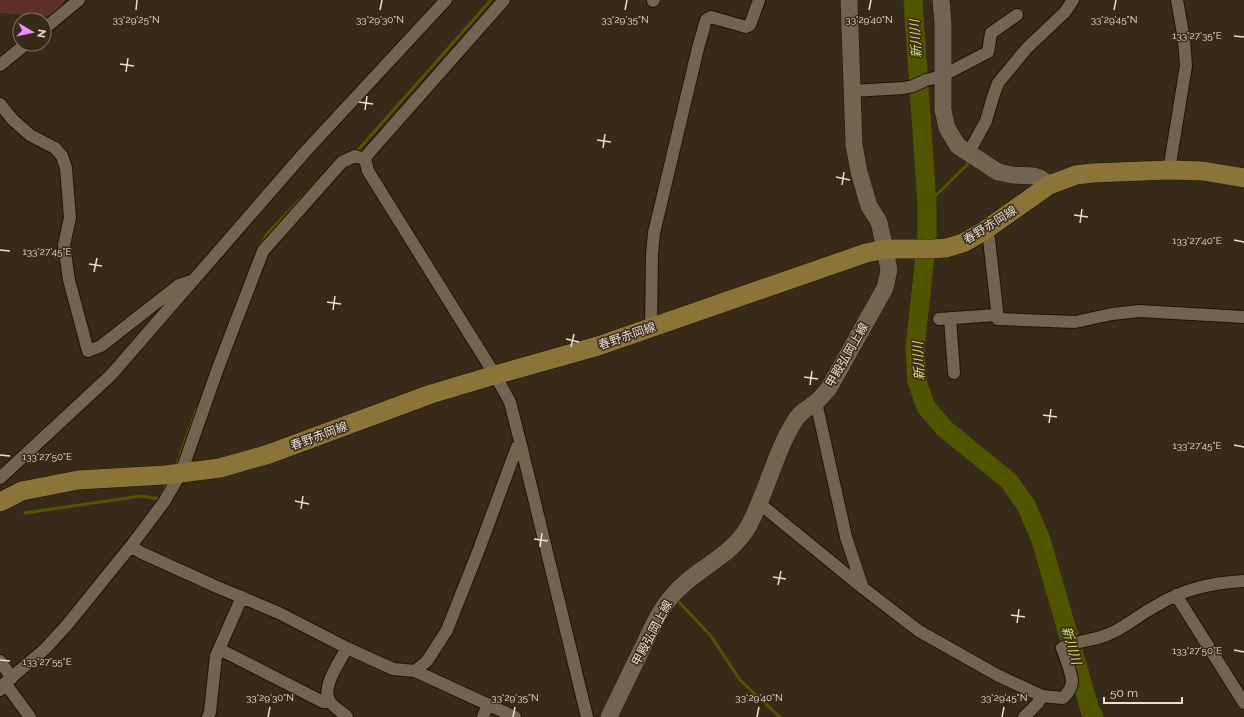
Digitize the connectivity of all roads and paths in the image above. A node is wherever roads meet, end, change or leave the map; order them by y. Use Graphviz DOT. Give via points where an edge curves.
graph roads {
  1 [pos="79,0"];
  2 [pos="446,0"];
  3 [pos="504,0"];
  4 [pos="759,0"];
  5 [pos="849,0"];
  6 [pos="942,0"];
  7 [pos="1073,0"];
  8 [pos="1177,0"];
  9 [pos="1017,15"];
  10 [pos="52,22"];
  11 [pos="16,52"];
  12 [pos="0,65"];
  13 [pos="942,76"];
  14 [pos="852,91"];
  15 [pos="0,104"];
  16 [pos="972,154"];
  17 [pos="365,159"];
  18 [pos="1169,170"];
  19 [pos="1244,178"];
  20 [pos="1049,185"];
  21 [pos="984,231"];
  22 [pos="885,249"];
  23 [pos="194,280"];
  24 [pos="997,315"];
  25 [pos="1244,317"];
  26 [pos="651,329"];
  27 [pos="954,373"];
  28 [pos="495,375"];
  29 [pos="816,402"];
  30 [pos="521,445"];
  31 [pos="181,473"];
  32 [pos="0,478"];
  33 [pos="0,502"];
  34 [pos="759,503"];
  35 [pos="131,546"];
  36 [pos="1244,581"];
  37 [pos="863,588"];
  38 [pos="1176,595"];
  39 [pos="242,597"];
  40 [pos="347,648"];
  41 [pos="219,649"];
  42 [pos="0,660"];
  43 [pos="415,670"];
  44 [pos="6,684"];
  45 [pos="1042,696"];
  46 [pos="329,702"];
  47 [pos="1244,702"];
  48 [pos="488,704"];
  49 [pos="30,717"];
  50 [pos="208,717"];
  51 [pos="347,717"];
  52 [pos="483,717"];
  53 [pos="515,717"];
  54 [pos="587,717"];
  55 [pos="609,717"];
  56 [pos="1024,717"];
  1 -- 10 [label="street"];
  2 -- 23 [label="street" via="304,153"];
  3 -- 17 [label="street"];
  4 -- 26 [label="street" via="750,25 746,27 711,17 706,20 654,233"];
  5 -- 14 [label="main road, 甲殿弘岡上線"];
  6 -- 13 [label="main road"];
  7 -- 16 [label="street" via="1065,12 1027,48 998,83"];
  8 -- 18 [label="street" via="1186,66"];
  9 -- 13 [label="street" via="991,33 988,52"];
  11 -- 12 [label="street"];
  13 -- 14 [label="street" via="904,88"];
  13 -- 16 [label="main road" via="943,110 947,128 958,146"];
  14 -- 22 [label="main road, 甲殿弘岡上線" via="854,145 859,172 869,206 879,222"];
  15 -- 23 [label="street" via="30,135 55,148 62,156 66,168 70,218 64,246 69,280 88,350 101,346 179,285"];
  16 -- 20 [label="main road" via="998,172 1034,176"];
  17 -- 28 [label="street" via="368,171"];
  17 -- 31 [label="street" via="355,156 342,162 263,251"];
  18 -- 19 [label="main road, 春野赤岡線" via="1203,171"];
  18 -- 20 [label="main road, 春野赤岡線" via="1082,174"];
  20 -- 21 [label="main road, 春野赤岡線"];
  21 -- 22 [label="main road, 春野赤岡線" via="963,243 946,248"];
  21 -- 24 [label="street" via="989,239"];
  22 -- 26 [label="main road, 春野赤岡線" via="866,253"];
  22 -- 29 [label="main road, 甲殿弘岡上線" via="889,270 885,288 829,388"];
  23 -- 32 [label="street" via="111,375"];
  24 -- 25 [label="street" via="998,319 1075,322 1139,311"];
  24 -- 27 [label="street" via="944,318"];
  26 -- 28 [label="main road, 春野赤岡線"];
  28 -- 30 [label="street" via="510,402"];
  28 -- 31 [label="main road, 春野赤岡線" via="431,394 269,454 220,468"];
  29 -- 34 [label="main road, 甲殿弘岡上線" via="802,410 796,418 774,462"];
  29 -- 37 [label="street" via="846,537"];
  30 -- 43 [label="street" via="517,447 447,630 427,661"];
  30 -- 54 [label="street"];
  31 -- 33 [label="main road, 春野赤岡線" via="78,480 22,491"];
  31 -- 35 [label="street" via="164,502"];
  34 -- 37 [label="street"];
  34 -- 55 [label="main road, 甲殿弘岡上線" via="748,527 737,542 681,586 665,606 652,627"];
  35 -- 39 [label="street"];
  35 -- 44 [label="street" via="56,638"];
  36 -- 38 [label="street" via="1197,587"];
  37 -- 45 [label="street" via="919,631 997,675"];
  38 -- 45 [label="street" via="1109,634 1062,648 1072,682 1071,688 1063,698"];
  38 -- 47 [label="street"];
  39 -- 40 [label="street"];
  39 -- 41 [label="street"];
  40 -- 43 [label="street" via="392,668"];
  40 -- 46 [label="street" via="328,684"];
  41 -- 46 [label="street" via="322,702"];
  41 -- 50 [label="street"];
  42 -- 44 [label="street"];
  43 -- 48 [label="street"];
  44 -- 49 [label="street"];
  45 -- 56 [label="street"];
  46 -- 51 [label="street"];
  48 -- 52 [label="street"];
  48 -- 53 [label="street"];
}
